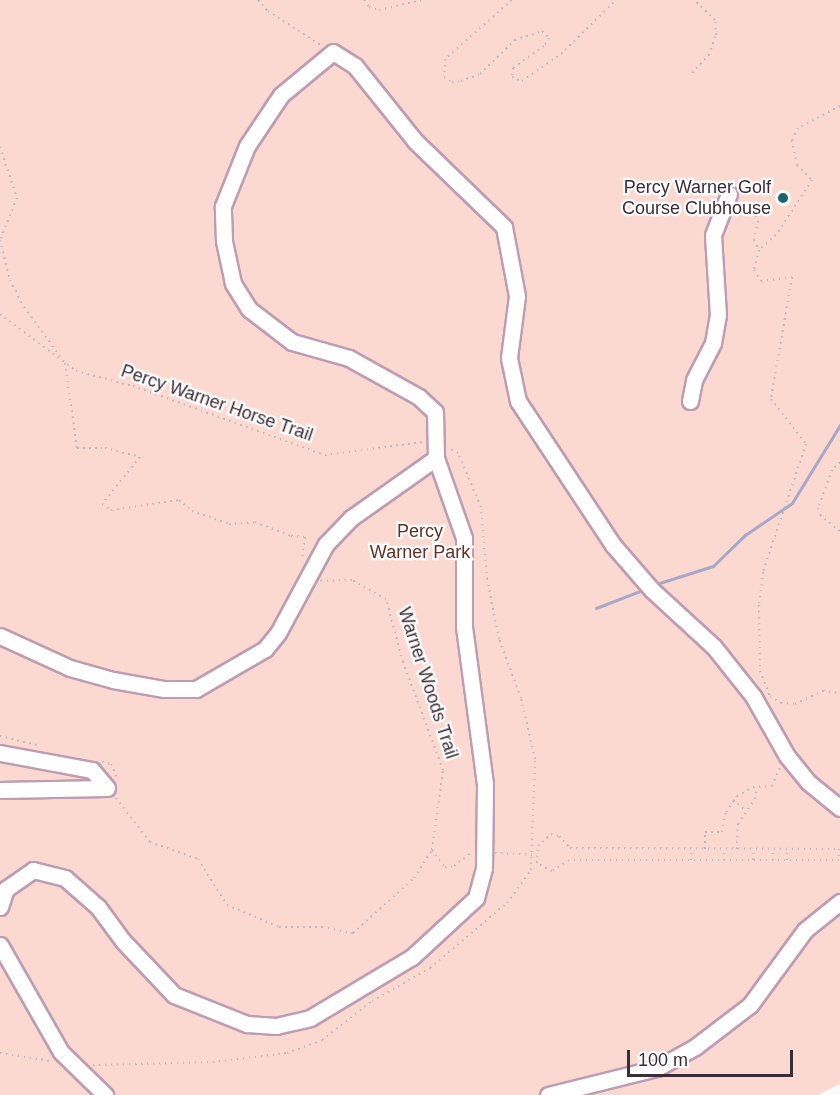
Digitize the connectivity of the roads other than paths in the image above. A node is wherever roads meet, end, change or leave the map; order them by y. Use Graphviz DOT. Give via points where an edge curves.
graph roads {
  1 [pos="729,194"];
  2 [pos="690,401"];
  3 [pos="436,458"];
  4 [pos="0,636"];
  5 [pos="0,753"];
  6 [pos="0,790"];
  7 [pos="840,808"];
  8 [pos="840,902"];
  9 [pos="0,907"];
  10 [pos="0,945"];
  11 [pos="5,967"];
  12 [pos="105,1095"];
  13 [pos="548,1095"];
  1 -- 2 [label="street" via="713,235 718,315 713,343 694,380"];
  3 -- 4 [label="street" via="351,518 326,544 278,633 265,649 196,688 164,689 112,680 70,668"];
  3 -- 7 [label="street" via="435,412 419,397 349,358 292,342 249,309 233,283 224,241 223,206 247,146 282,95 333,52 355,66 415,141 504,227 517,296 509,358 518,401 613,545 652,590 714,647 753,696 782,749 808,782"];
  3 -- 9 [label="street" via="464,538 464,626 484,774 485,853 476,898 412,957 310,1018 276,1026 247,1024 174,995 123,941 98,907 65,878 33,870 6,889"];
  5 -- 6 [label="street" via="92,770 107,788"];
  8 -- 13 [label="street" via="805,930 750,1005 695,1047 657,1068"];
  10 -- 11 [label="street"];
  11 -- 12 [label="street" via="61,1052"];
}
